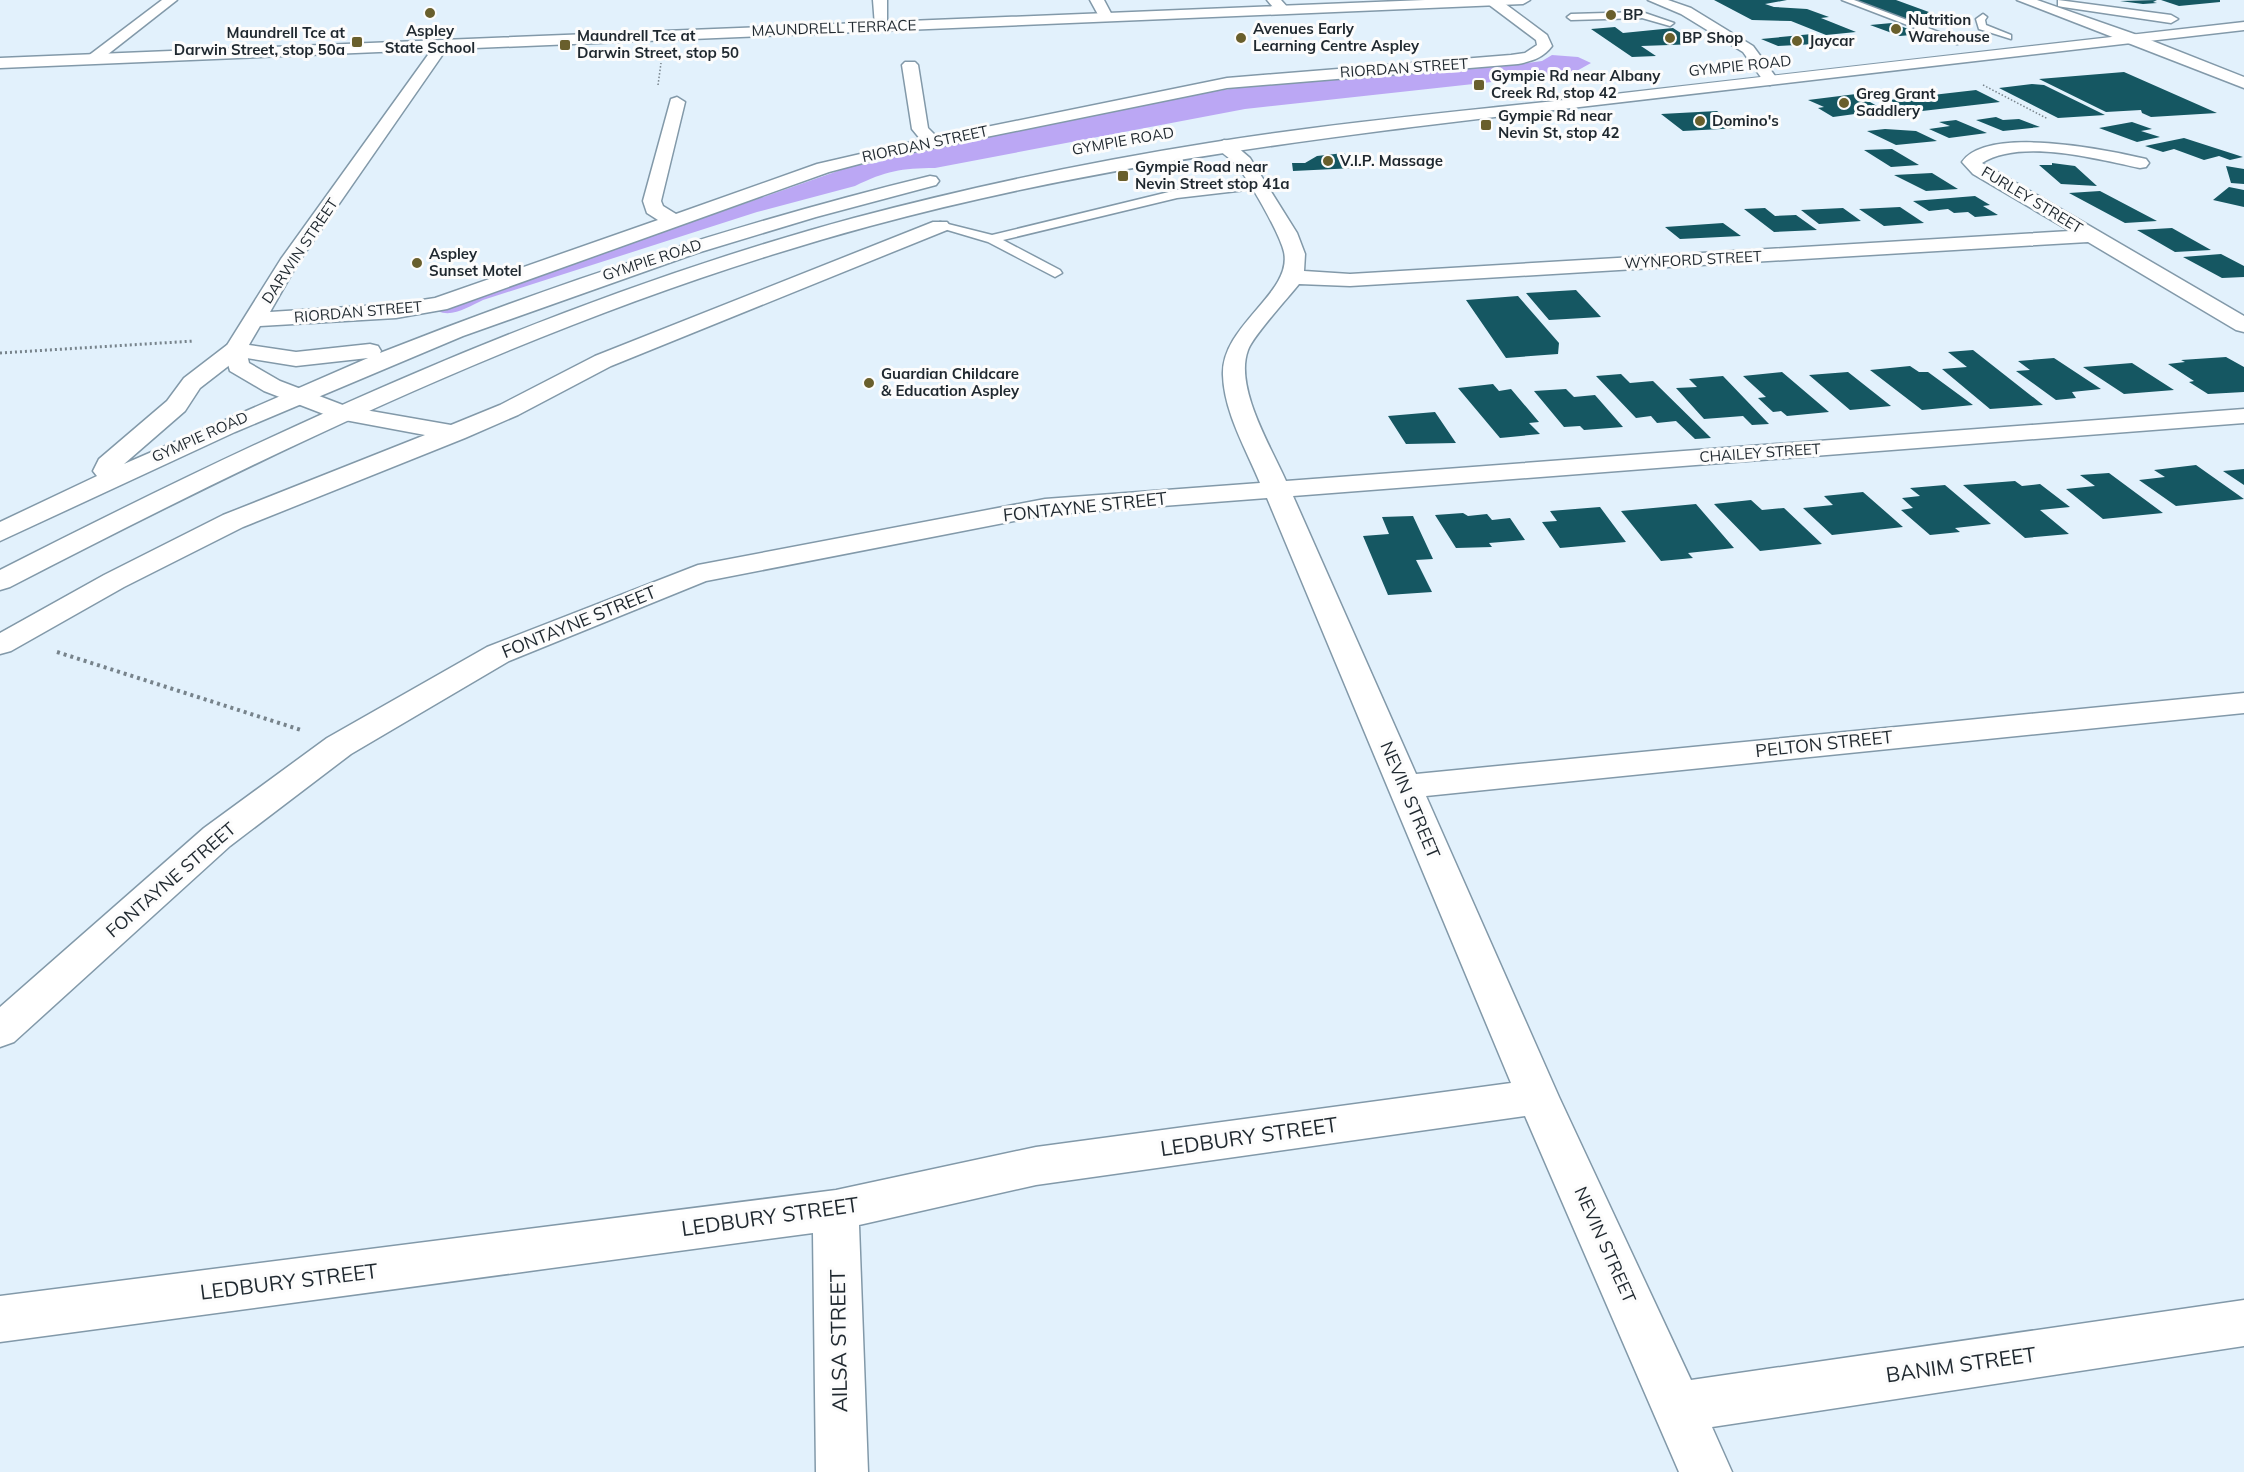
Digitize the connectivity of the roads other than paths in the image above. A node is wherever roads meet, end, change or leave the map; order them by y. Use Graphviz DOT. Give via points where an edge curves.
graph roads {
  1 [pos="170,0"];
  2 [pos="880,0"];
  3 [pos="1097,0"];
  4 [pos="1523,0"];
  5 [pos="1655,0"];
  6 [pos="1846,0"];
  7 [pos="2024,0"];
  8 [pos="1493,1"];
  9 [pos="2059,1"];
  10 [pos="1279,5"];
  11 [pos="1683,5"];
  12 [pos="1106,17"];
  13 [pos="1571,17"];
  14 [pos="1983,17"];
  15 [pos="1670,22"];
  16 [pos="2122,25"];
  17 [pos="882,26"];
  18 [pos="2244,26"];
  19 [pos="2102,27"];
  20 [pos="2064,31"];
  21 [pos="2013,36"];
  22 [pos="2152,37"];
  23 [pos="2135,39"];
  24 [pos="1960,42"];
  25 [pos="443,44"];
  26 [pos="1928,46"];
  27 [pos="93,58"];
  28 [pos="1781,62"];
  29 [pos="0,63"];
  30 [pos="1761,64"];
  31 [pos="910,65"];
  32 [pos="1738,67"];
  33 [pos="2244,74"];
  34 [pos="1770,80"];
  35 [pos="2244,83"];
  36 [pos="677,102"];
  37 [pos="1351,114"];
  38 [pos="1369,126"];
  39 [pos="933,142"];
  40 [pos="1224,145"];
  41 [pos="2139,163"];
  42 [pos="949,176"];
  43 [pos="1259,186"];
  44 [pos="674,221"];
  45 [pos="940,226"];
  46 [pos="2093,236"];
  47 [pos="992,239"];
  48 [pos="1055,273"];
  49 [pos="1293,277"];
  50 [pos="252,320"];
  51 [pos="2244,325"];
  52 [pos="409,347"];
  53 [pos="236,350"];
  54 [pos="294,395"];
  55 [pos="343,413"];
  56 [pos="2244,416"];
  57 [pos="457,433"];
  58 [pos="402,454"];
  59 [pos="104,482"];
  60 [pos="1276,490"];
  61 [pos="0,533"];
  62 [pos="0,581"];
  63 [pos="7,641"];
  64 [pos="2244,703"];
  65 [pos="1405,787"];
  66 [pos="0,1031"];
  67 [pos="1538,1097"];
  68 [pos="836,1210"];
  69 [pos="0,1319"];
  70 [pos="2244,1323"];
  71 [pos="1678,1407"];
  72 [pos="842,1472"];
  73 [pos="1706,1472"];
  1 -- 27 [label="main road"];
  2 -- 17 [label="main road"];
  3 -- 12 [label="main road"];
  4 -- 8 [label="main road, MAUNDRELL TERRACE"];
  5 -- 11 [label="main road"];
  6 -- 24 [label="lane"];
  7 -- 19 [label="main road"];
  8 -- 10 [label="main road, MAUNDRELL TERRACE"];
  8 -- 39 [label="main road, RIORDAN STREET" via="1542,38 1543,49 1531,56 1499,61 1227,83"];
  9 -- 16 [label="main road"];
  9 -- 16 [label="main road" via="2176,19"];
  10 -- 12 [label="main road, MAUNDRELL TERRACE"];
  11 -- 30 [label="main road" via="1748,49"];
  12 -- 17 [label="main road, MAUNDRELL TERRACE"];
  13 -- 15 [label="lane" via="1636,14"];
  14 -- 21 [label="lane" via="1982,27"];
  16 -- 19 [label="main road"];
  16 -- 22 [label="main road"];
  17 -- 25 [label="main road, MAUNDRELL TERRACE"];
  18 -- 22 [label="main road, GYMPIE ROAD"];
  19 -- 20 [label="main road"];
  19 -- 23 [label="main road"];
  21 -- 24 [label="main road"];
  22 -- 23 [label="main road, GYMPIE ROAD"];
  22 -- 33 [label="main road"];
  23 -- 34 [label="main road, GYMPIE ROAD"];
  23 -- 35 [label="main road"];
  24 -- 26 [label="main road"];
  25 -- 27 [label="main road, MAUNDRELL TERRACE"];
  25 -- 50 [label="main road, DARWIN STREET"];
  27 -- 29 [label="main road, MAUNDRELL TERRACE"];
  28 -- 30 [label="main road, GYMPIE ROAD"];
  30 -- 32 [label="main road, GYMPIE ROAD"];
  30 -- 34 [label="main road"];
  31 -- 39 [label="main road" via="920,129"];
  34 -- 38 [label="main road, GYMPIE ROAD"];
  36 -- 44 [label="main road" via="652,201 654,209"];
  37 -- 38 [label="main road"];
  38 -- 40 [label="main road, GYMPIE ROAD"];
  39 -- 44 [label="main road, RIORDAN STREET" via="832,165"];
  40 -- 43 [label="main road" via="1238,155"];
  40 -- 55 [label="main road, GYMPIE ROAD" via="973,193 782,245 589,310"];
  41 -- 46 [label="main road, FURLEY STREET" via="2043,147 1992,151 1977,155 1971,162"];
  42 -- 52 [label="main road, GYMPIE ROAD" via="691,246"];
  43 -- 47 [label="lane" via="1177,194"];
  43 -- 49 [label="main road" via="1295,254"];
  44 -- 50 [label="main road, RIORDAN STREET" via="439,304 396,311"];
  45 -- 47 [label="lane"];
  45 -- 57 [label="main road" via="592,366 543,394"];
  46 -- 49 [label="main road, WYNFORD STREET" via="1362,279"];
  46 -- 51 [label="main road, FURLEY STREET"];
  47 -- 48 [label="lane"];
  49 -- 60 [label="main road, NEVIN STREET" via="1237,349 1234,373 1237,398"];
  50 -- 53 [label="main road, DARWIN STREET"];
  52 -- 53 [label="main road" via="296,359"];
  52 -- 54 [label="main road, GYMPIE ROAD"];
  53 -- 54 [label="main road" via="238,366 246,373"];
  53 -- 59 [label="main road" via="192,383 176,406 108,464"];
  54 -- 55 [label="main road"];
  54 -- 59 [label="main road, GYMPIE ROAD"];
  55 -- 57 [label="main road"];
  55 -- 58 [label="main road"];
  55 -- 62 [label="main road, GYMPIE ROAD" via="202,478"];
  56 -- 60 [label="main road, CHAILEY STREET"];
  57 -- 58 [label="main road"];
  58 -- 63 [label="main road" via="233,521"];
  59 -- 61 [label="main road, GYMPIE ROAD"];
  60 -- 65 [label="main road, NEVIN STREET"];
  60 -- 66 [label="main road, FONTAYNE STREET" via="1045,507 698,574 498,654 339,746 217,837"];
  64 -- 65 [label="main road, PELTON STREET"];
  65 -- 67 [label="main road, NEVIN STREET"];
  67 -- 68 [label="main road, LEDBURY STREET" via="1036,1166"];
  67 -- 71 [label="main road, NEVIN STREET"];
  68 -- 69 [label="main road, LEDBURY STREET"];
  68 -- 72 [label="main road, AILSA STREET"];
  70 -- 71 [label="main road, BANIM STREET"];
  71 -- 73 [label="main road, NEVIN STREET"];
}
